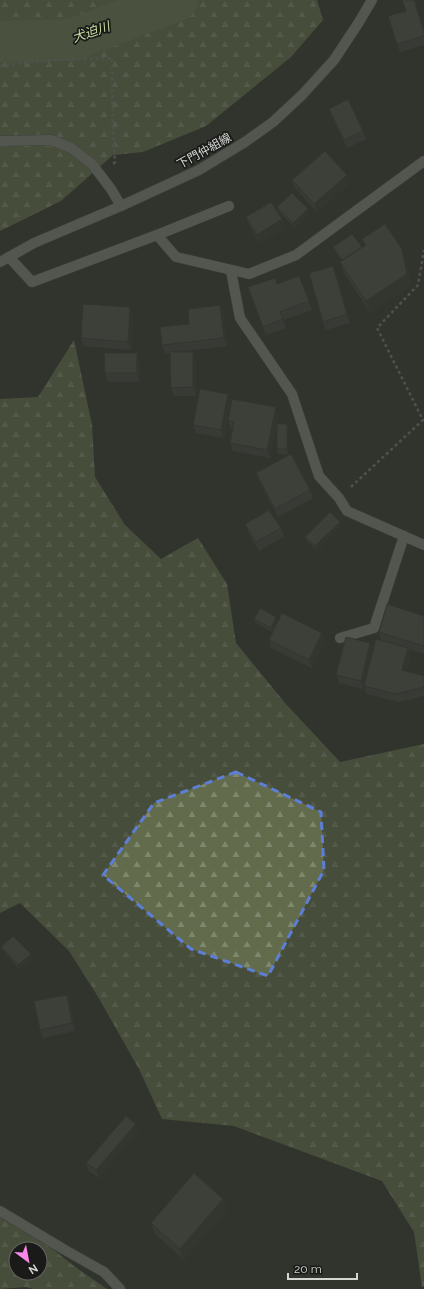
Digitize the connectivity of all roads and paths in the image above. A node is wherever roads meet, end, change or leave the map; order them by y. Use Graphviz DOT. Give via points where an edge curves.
graph roads {
  1 [pos="372,0"];
  2 [pos="0,66"];
  3 [pos="0,141"];
  4 [pos="424,161"];
  5 [pos="101,176"];
  6 [pos="121,206"];
  7 [pos="229,206"];
  8 [pos="157,234"];
  9 [pos="424,250"];
  10 [pos="4,260"];
  11 [pos="231,271"];
  12 [pos="339,498"];
  13 [pos="404,536"];
  14 [pos="424,545"];
  15 [pos="340,638"];
  16 [pos="0,1211"];
  17 [pos="120,1289"];
  1 -- 6 [label="street, 下門仲組線" via="334,60 273,122 199,170"];
  2 -- 5 [label="path" via="49,60 112,58 115,162"];
  3 -- 5 [label="street" via="51,140 71,148 92,164"];
  4 -- 11 [label="street" via="296,255 249,274"];
  5 -- 6 [label="street"];
  6 -- 10 [label="street, 下門仲組線" via="34,243"];
  7 -- 8 [label="street"];
  8 -- 10 [label="street" via="32,282"];
  8 -- 11 [label="street" via="176,257"];
  9 -- 12 [label="path" via="418,285 377,328 423,420"];
  11 -- 12 [label="street" via="240,318 292,394 319,476"];
  12 -- 13 [label="street" via="347,511"];
  13 -- 14 [label="street"];
  13 -- 15 [label="street" via="374,628"];
  16 -- 17 [label="street" via="104,1272"];
}
